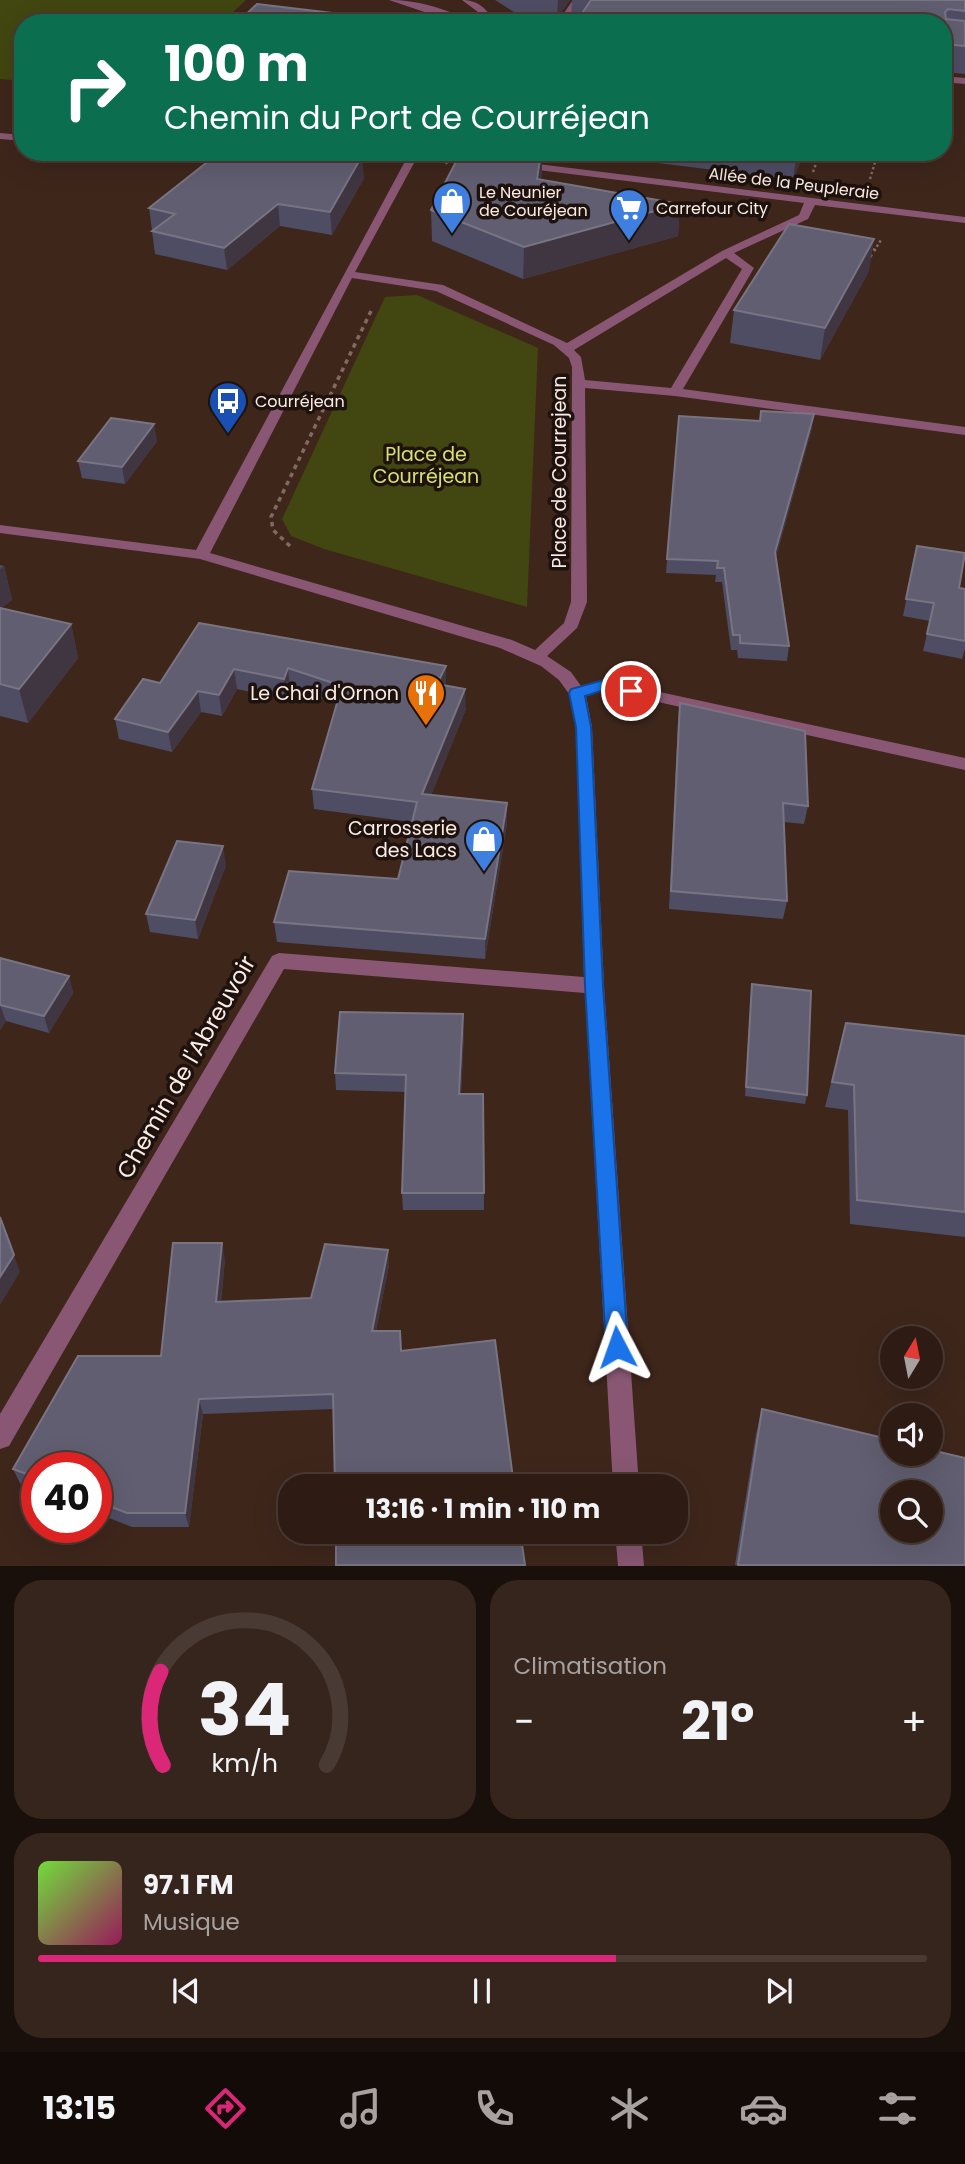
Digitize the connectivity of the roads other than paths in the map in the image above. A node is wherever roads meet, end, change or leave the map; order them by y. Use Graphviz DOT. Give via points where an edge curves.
graph roads {
  1 [pos="393,0"];
  2 [pos="466,0"];
  3 [pos="479,8"];
  4 [pos="442,14"];
  5 [pos="461,14"];
  6 [pos="486,14"];
  7 [pos="410,161"];
  8 [pos="508,161"];
  9 [pos="811,200"];
  10 [pos="965,220"];
  11 [pos="726,253"];
  12 [pos="348,274"];
  13 [pos="568,348"];
  14 [pos="578,383"];
  15 [pos="675,393"];
  16 [pos="965,430"];
  17 [pos="0,528"];
  18 [pos="201,555"];
  19 [pos="537,657"];
  20 [pos="577,693"];
  21 [pos="965,764"];
  22 [pos="594,986"];
  23 [pos="0,1437"];
  24 [pos="625,1474"];
  25 [pos="629,1544"];
  26 [pos="631,1566"];
  1 -- 4 [label="street"];
  2 -- 3 [label="street"];
  3 -- 5 [label="street"];
  3 -- 6 [label="street"];
  7 -- 12 [label="street"];
  8 -- 9 [label="street, Allée de la Peupleraie"];
  9 -- 10 [label="street, Allée de la Peupleraie"];
  9 -- 11 [label="street" via="804,217"];
  11 -- 13 [label="street"];
  11 -- 15 [label="street" via="748,268"];
  12 -- 13 [label="street, Place de Courrejean" via="439,288"];
  12 -- 18 [label="street"];
  13 -- 14 [label="street, Place de Courrejean" via="575,357"];
  14 -- 15 [label="street"];
  14 -- 19 [label="street, Place de Courrejean" via="579,602 571,625"];
  15 -- 16 [label="street"];
  17 -- 18 [label="street"];
  18 -- 19 [label="street"];
  19 -- 20 [label="street" via="559,671"];
  20 -- 21 [label="street" via="604,685"];
  20 -- 22 [label="street" via="584,727"];
  22 -- 23 [label="street, Chemin de l'Abreuvoir" via="279,961"];
  22 -- 24 [label="street"];
  25 -- 26 [label="street"];
}
